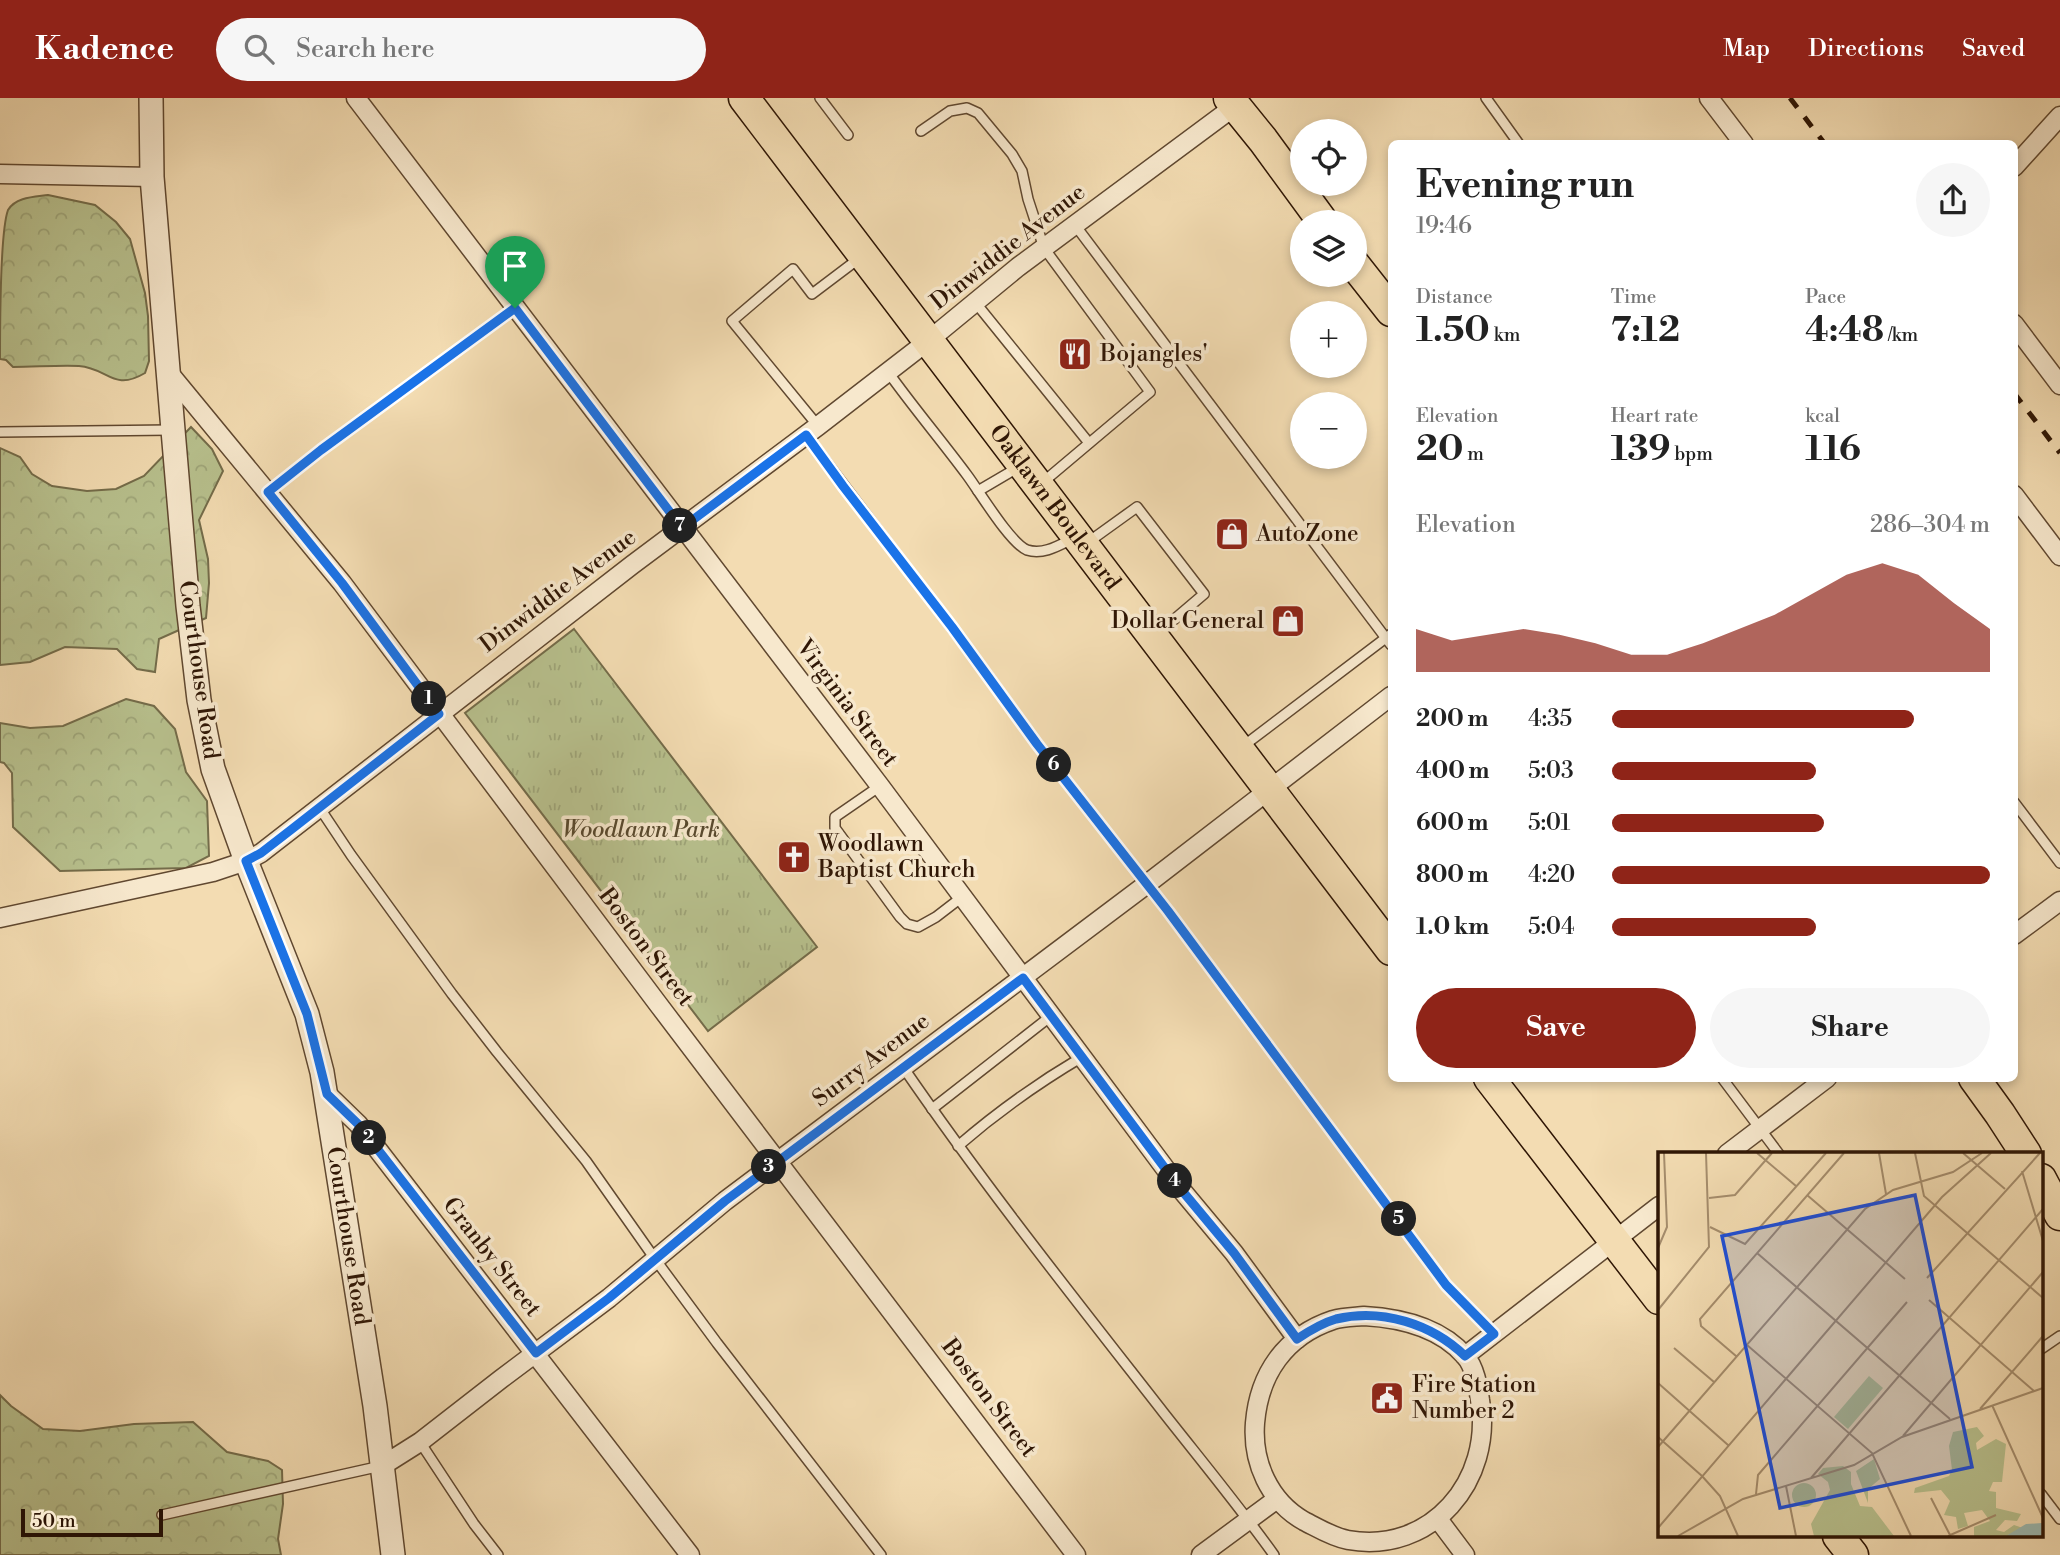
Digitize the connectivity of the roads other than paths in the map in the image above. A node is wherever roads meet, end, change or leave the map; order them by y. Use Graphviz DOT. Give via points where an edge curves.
graph roads {
  1 [pos="150,98"];
  2 [pos="356,98"];
  3 [pos="744,98"];
  4 [pos="820,98"];
  5 [pos="1486,98"];
  6 [pos="1709,98"];
  7 [pos="1232,102"];
  8 [pos="2060,116"];
  9 [pos="921,131"];
  10 [pos="848,135"];
  11 [pos="1516,140"];
  12 [pos="1741,140"];
  13 [pos="2018,163"];
  14 [pos="0,174"];
  15 [pos="152,177"];
  16 [pos="1314,210"];
  17 [pos="1075,225"];
  18 [pos="1044,248"];
  19 [pos="862,256"];
  20 [pos="1367,281"];
  21 [pos="975,302"];
  22 [pos="1388,307"];
  23 [pos="515,308"];
  24 [pos="2018,329"];
  25 [pos="928,341"];
  26 [pos="888,372"];
  27 [pos="169,373"];
  28 [pos="2060,385"];
  29 [pos="173,430"];
  30 [pos="812,431"];
  31 [pos="0,432"];
  32 [pos="1089,443"];
  33 [pos="1031,475"];
  34 [pos="978,491"];
  35 [pos="268,492"];
  36 [pos="2018,500"];
  37 [pos="682,528"];
  38 [pos="1080,541"];
  39 [pos="2060,556"];
  40 [pos="1388,636"];
  41 [pos="1153,638"];
  42 [pos="1388,640"];
  43 [pos="1388,698"];
  44 [pos="439,714"];
  45 [pos="1238,749"];
  46 [pos="880,786"];
  47 [pos="1270,790"];
  48 [pos="319,807"];
  49 [pos="2018,807"];
  50 [pos="246,861"];
  51 [pos="2060,863"];
  52 [pos="1147,884"];
  53 [pos="962,897"];
  54 [pos="2060,901"];
  55 [pos="0,918"];
  56 [pos="2018,932"];
  57 [pos="1388,946"];
  58 [pos="1023,978"];
  59 [pos="1051,1016"];
  60 [pos="1082,1057"];
  61 [pos="903,1066"];
  62 [pos="1492,1082"];
  63 [pos="1725,1082"];
  64 [pos="1822,1082"];
  65 [pos="1976,1082"];
  66 [pos="327,1094"];
  67 [pos="932,1109"];
  68 [pos="1760,1129"];
  69 [pos="958,1146"];
  70 [pos="1730,1152"];
  71 [pos="1777,1152"];
  72 [pos="2025,1152"];
  73 [pos="778,1161"];
  74 [pos="2042,1181"];
  75 [pos="1658,1207"];
  76 [pos="2060,1215"];
  77 [pos="1614,1241"];
  78 [pos="655,1259"];
  79 [pos="1658,1298"];
  80 [pos="1494,1334"];
  81 [pos="2060,1336"];
  82 [pos="1297,1339"];
  83 [pos="2042,1348"];
  84 [pos="536,1353"];
  85 [pos="1465,1356"];
  86 [pos="421,1443"];
  87 [pos="382,1466"];
  88 [pos="2042,1495"];
  89 [pos="1277,1499"];
  90 [pos="162,1515"];
  91 [pos="1249,1519"];
  92 [pos="1438,1519"];
  93 [pos="2060,1519"];
  94 [pos="393,1555"];
  95 [pos="498,1555"];
  96 [pos="690,1555"];
  97 [pos="881,1555"];
  98 [pos="1076,1555"];
  99 [pos="1201,1555"];
  100 [pos="1274,1555"];
  101 [pos="1465,1555"];
  1 -- 15 [label="street, Courthouse Road"];
  2 -- 23 [label="street, Virginia Street"];
  3 -- 19 [label="highway, Oaklawn Boulevard"];
  4 -- 10 [label="lane"];
  5 -- 11 [label="lane"];
  6 -- 12 [label="street"];
  7 -- 16 [label="highway"];
  7 -- 17 [label="street, Dinwiddie Avenue"];
  8 -- 13 [label="street"];
  9 -- 18 [label="lane" via="950,111 967,108 978,113 1022,171"];
  14 -- 15 [label="street"];
  15 -- 27 [label="street, Courthouse Road"];
  17 -- 18 [label="street, Dinwiddie Avenue"];
  17 -- 40 [label="lane"];
  18 -- 21 [label="street, Dinwiddie Avenue"];
  18 -- 32 [label="lane" via="1150,392"];
  19 -- 25 [label="highway, Oaklawn Boulevard"];
  19 -- 30 [label="lane" via="812,294 793,269 732,321"];
  20 -- 22 [label="highway"];
  21 -- 25 [label="street, Dinwiddie Avenue"];
  21 -- 32 [label="lane"];
  23 -- 35 [label="lane"];
  23 -- 37 [label="street, Virginia Street"];
  24 -- 28 [label="street"];
  25 -- 26 [label="street, Dinwiddie Avenue"];
  25 -- 33 [label="highway, Oaklawn Boulevard"];
  26 -- 30 [label="street, Dinwiddie Avenue"];
  26 -- 34 [label="lane"];
  27 -- 29 [label="street, Courthouse Road"];
  27 -- 35 [label="street, Boston Street"];
  29 -- 31 [label="lane"];
  29 -- 50 [label="street, Courthouse Road" via="199,700 213,769"];
  30 -- 37 [label="street, Dinwiddie Avenue"];
  30 -- 52 [label="lane" via="843,486"];
  32 -- 33 [label="lane"];
  33 -- 34 [label="lane"];
  33 -- 38 [label="highway, Oaklawn Boulevard"];
  34 -- 38 [label="lane" via="1024,549 1037,552"];
  35 -- 44 [label="street, Boston Street"];
  36 -- 39 [label="street"];
  37 -- 44 [label="street, Dinwiddie Avenue"];
  37 -- 46 [label="street, Virginia Street"];
  38 -- 41 [label="highway, Oaklawn Boulevard"];
  38 -- 41 [label="lane" via="1137,507 1204,594"];
  41 -- 45 [label="highway, Oaklawn Boulevard"];
  42 -- 45 [label="lane"];
  43 -- 47 [label="street, Surry Avenue"];
  44 -- 48 [label="street, Dinwiddie Avenue"];
  44 -- 73 [label="street, Boston Street"];
  45 -- 47 [label="highway, Oaklawn Boulevard"];
  46 -- 53 [label="street, Virginia Street"];
  46 -- 53 [label="lane" via="834,822 900,917 907,925 918,927"];
  47 -- 52 [label="street, Surry Avenue"];
  47 -- 57 [label="highway, Oaklawn Boulevard"];
  48 -- 50 [label="street, Dinwiddie Avenue"];
  48 -- 78 [label="lane" via="452,994 586,1161"];
  49 -- 51 [label="lane"];
  50 -- 55 [label="street, Dinwiddie Avenue"];
  50 -- 66 [label="street, Courthouse Road" via="307,1014"];
  52 -- 58 [label="street, Surry Avenue"];
  52 -- 80 [label="lane" via="1446,1285"];
  53 -- 58 [label="street, Virginia Street"];
  54 -- 56 [label="street"];
  58 -- 59 [label="street, Virginia Street"];
  58 -- 61 [label="street, Surry Avenue"];
  59 -- 60 [label="street, Virginia Street"];
  59 -- 67 [label="lane"];
  60 -- 69 [label="lane" via="995,1115"];
  60 -- 82 [label="street, Virginia Street"];
  61 -- 67 [label="lane"];
  61 -- 73 [label="street, Surry Avenue"];
  62 -- 77 [label="highway"];
  63 -- 68 [label="lane"];
  64 -- 68 [label="street"];
  65 -- 72 [label="highway"];
  66 -- 84 [label="street, Granby Street" via="358,1124"];
  66 -- 87 [label="street, Courthouse Road"];
  67 -- 69 [label="lane"];
  68 -- 70 [label="street"];
  68 -- 71 [label="lane"];
  69 -- 91 [label="lane"];
  73 -- 78 [label="street, Surry Avenue"];
  73 -- 98 [label="street, Boston Street"];
  74 -- 76 [label="highway"];
  75 -- 77 [label="street"];
  77 -- 79 [label="highway"];
  77 -- 80 [label="street"];
  78 -- 84 [label="street, Surry Avenue"];
  78 -- 97 [label="lane"];
  80 -- 85 [label="street"];
  81 -- 83 [label="lane"];
  82 -- 85 [label="street" via="1335,1320 1390,1318 1433,1332"];
  82 -- 89 [label="street" via="1265,1378 1257,1406 1254,1435 1258,1459 1265,1482"];
  84 -- 86 [label="street, Surry Avenue"];
  84 -- 96 [label="street, Granby Street"];
  85 -- 92 [label="street" via="1478,1387 1482,1437 1470,1478"];
  86 -- 87 [label="street, Surry Avenue"];
  86 -- 95 [label="lane"];
  87 -- 90 [label="lane"];
  87 -- 94 [label="street, Courthouse Road"];
  88 -- 93 [label="lane"];
  89 -- 91 [label="street"];
  89 -- 92 [label="street" via="1296,1516 1347,1540 1394,1540"];
  91 -- 99 [label="street"];
  91 -- 100 [label="lane"];
  92 -- 101 [label="street"];
}
